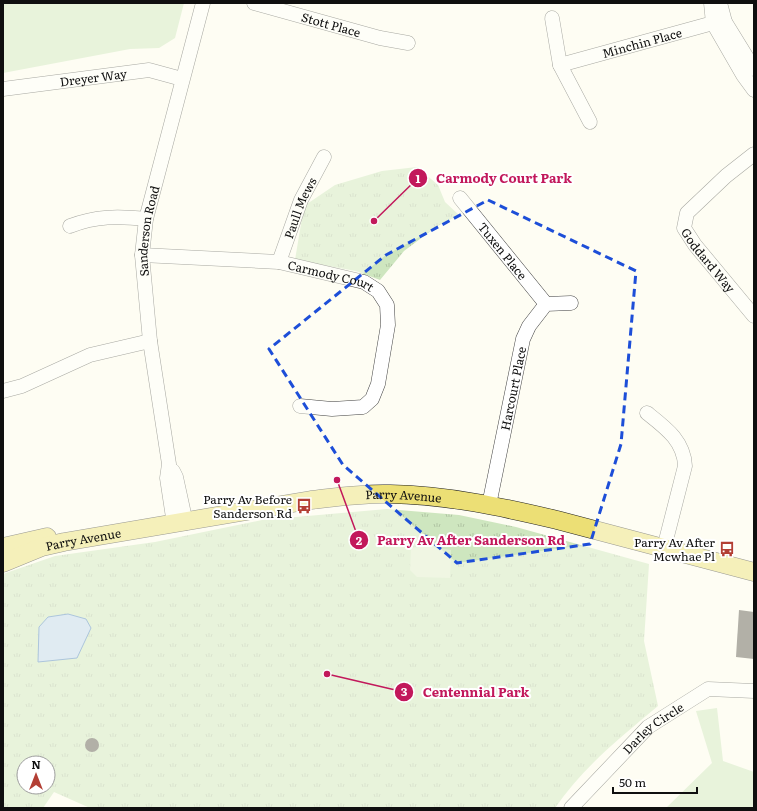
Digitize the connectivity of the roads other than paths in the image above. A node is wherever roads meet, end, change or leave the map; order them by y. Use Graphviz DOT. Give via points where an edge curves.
graph roads {
  1 [pos="203,3"];
  2 [pos="254,3"];
  3 [pos="711,3"];
  4 [pos="720,3"];
  5 [pos="552,18"];
  6 [pos="719,22"];
  7 [pos="408,43"];
  8 [pos="560,65"];
  9 [pos="754,69"];
  10 [pos="182,80"];
  11 [pos="3,89"];
  12 [pos="754,90"];
  13 [pos="590,122"];
  14 [pos="754,154"];
  15 [pos="324,157"];
  16 [pos="460,198"];
  17 [pos="146,219"];
  18 [pos="70,226"];
  19 [pos="142,255"];
  20 [pos="279,262"];
  21 [pos="572,303"];
  22 [pos="546,304"];
  23 [pos="754,316"];
  24 [pos="150,341"];
  25 [pos="3,391"];
  26 [pos="300,406"];
  27 [pos="647,413"];
  28 [pos="490,500"];
  29 [pos="179,519"];
  30 [pos="665,544"];
  31 [pos="3,548"];
  32 [pos="3,563"];
  33 [pos="754,564"];
  34 [pos="754,572"];
  35 [pos="754,691"];
  36 [pos="571,808"];
  1 -- 10 [label="street, Sanderson Road"];
  2 -- 7 [label="street, Stott Place" via="380,38"];
  3 -- 6 [label="street"];
  4 -- 6 [label="street"];
  5 -- 8 [label="street"];
  6 -- 8 [label="street, Minchin Place"];
  6 -- 9 [label="street"];
  6 -- 12 [label="street" via="743,75"];
  8 -- 13 [label="street"];
  10 -- 11 [label="street, Dreyer Way" via="150,70"];
  10 -- 17 [label="street, Sanderson Road"];
  14 -- 23 [label="street, Goddard Way" via="687,212 684,228"];
  15 -- 20 [label="street, Paull Mews" via="301,200"];
  16 -- 22 [label="street, Tuxen Place"];
  17 -- 18 [label="street" via="88,219"];
  17 -- 19 [label="street, Sanderson Road"];
  19 -- 20 [label="street, Carmody Court"];
  19 -- 24 [label="street, Sanderson Road"];
  20 -- 26 [label="street, Carmody Court" via="364,282 378,291 387,305 385,348 378,384 372,399 363,406 332,409"];
  21 -- 22 [label="street"];
  22 -- 28 [label="street, Harcourt Place" via="529,326 523,339"];
  24 -- 25 [label="street" via="90,355 22,386"];
  24 -- 29 [label="street, Sanderson Road" via="169,464 167,478"];
  27 -- 30 [label="street" via="670,431 685,455 685,466"];
  28 -- 29 [label="main road, Parry Avenue" via="368,494"];
  28 -- 30 [label="main road, Parry Avenue"];
  29 -- 31 [label="main road, Parry Avenue" via="38,538"];
  29 -- 32 [label="main road, Parry Avenue" via="42,547"];
  30 -- 33 [label="main road, Parry Avenue"];
  30 -- 34 [label="main road, Parry Avenue"];
  35 -- 36 [label="street, Darley Circle" via="708,689 648,727"];
}
